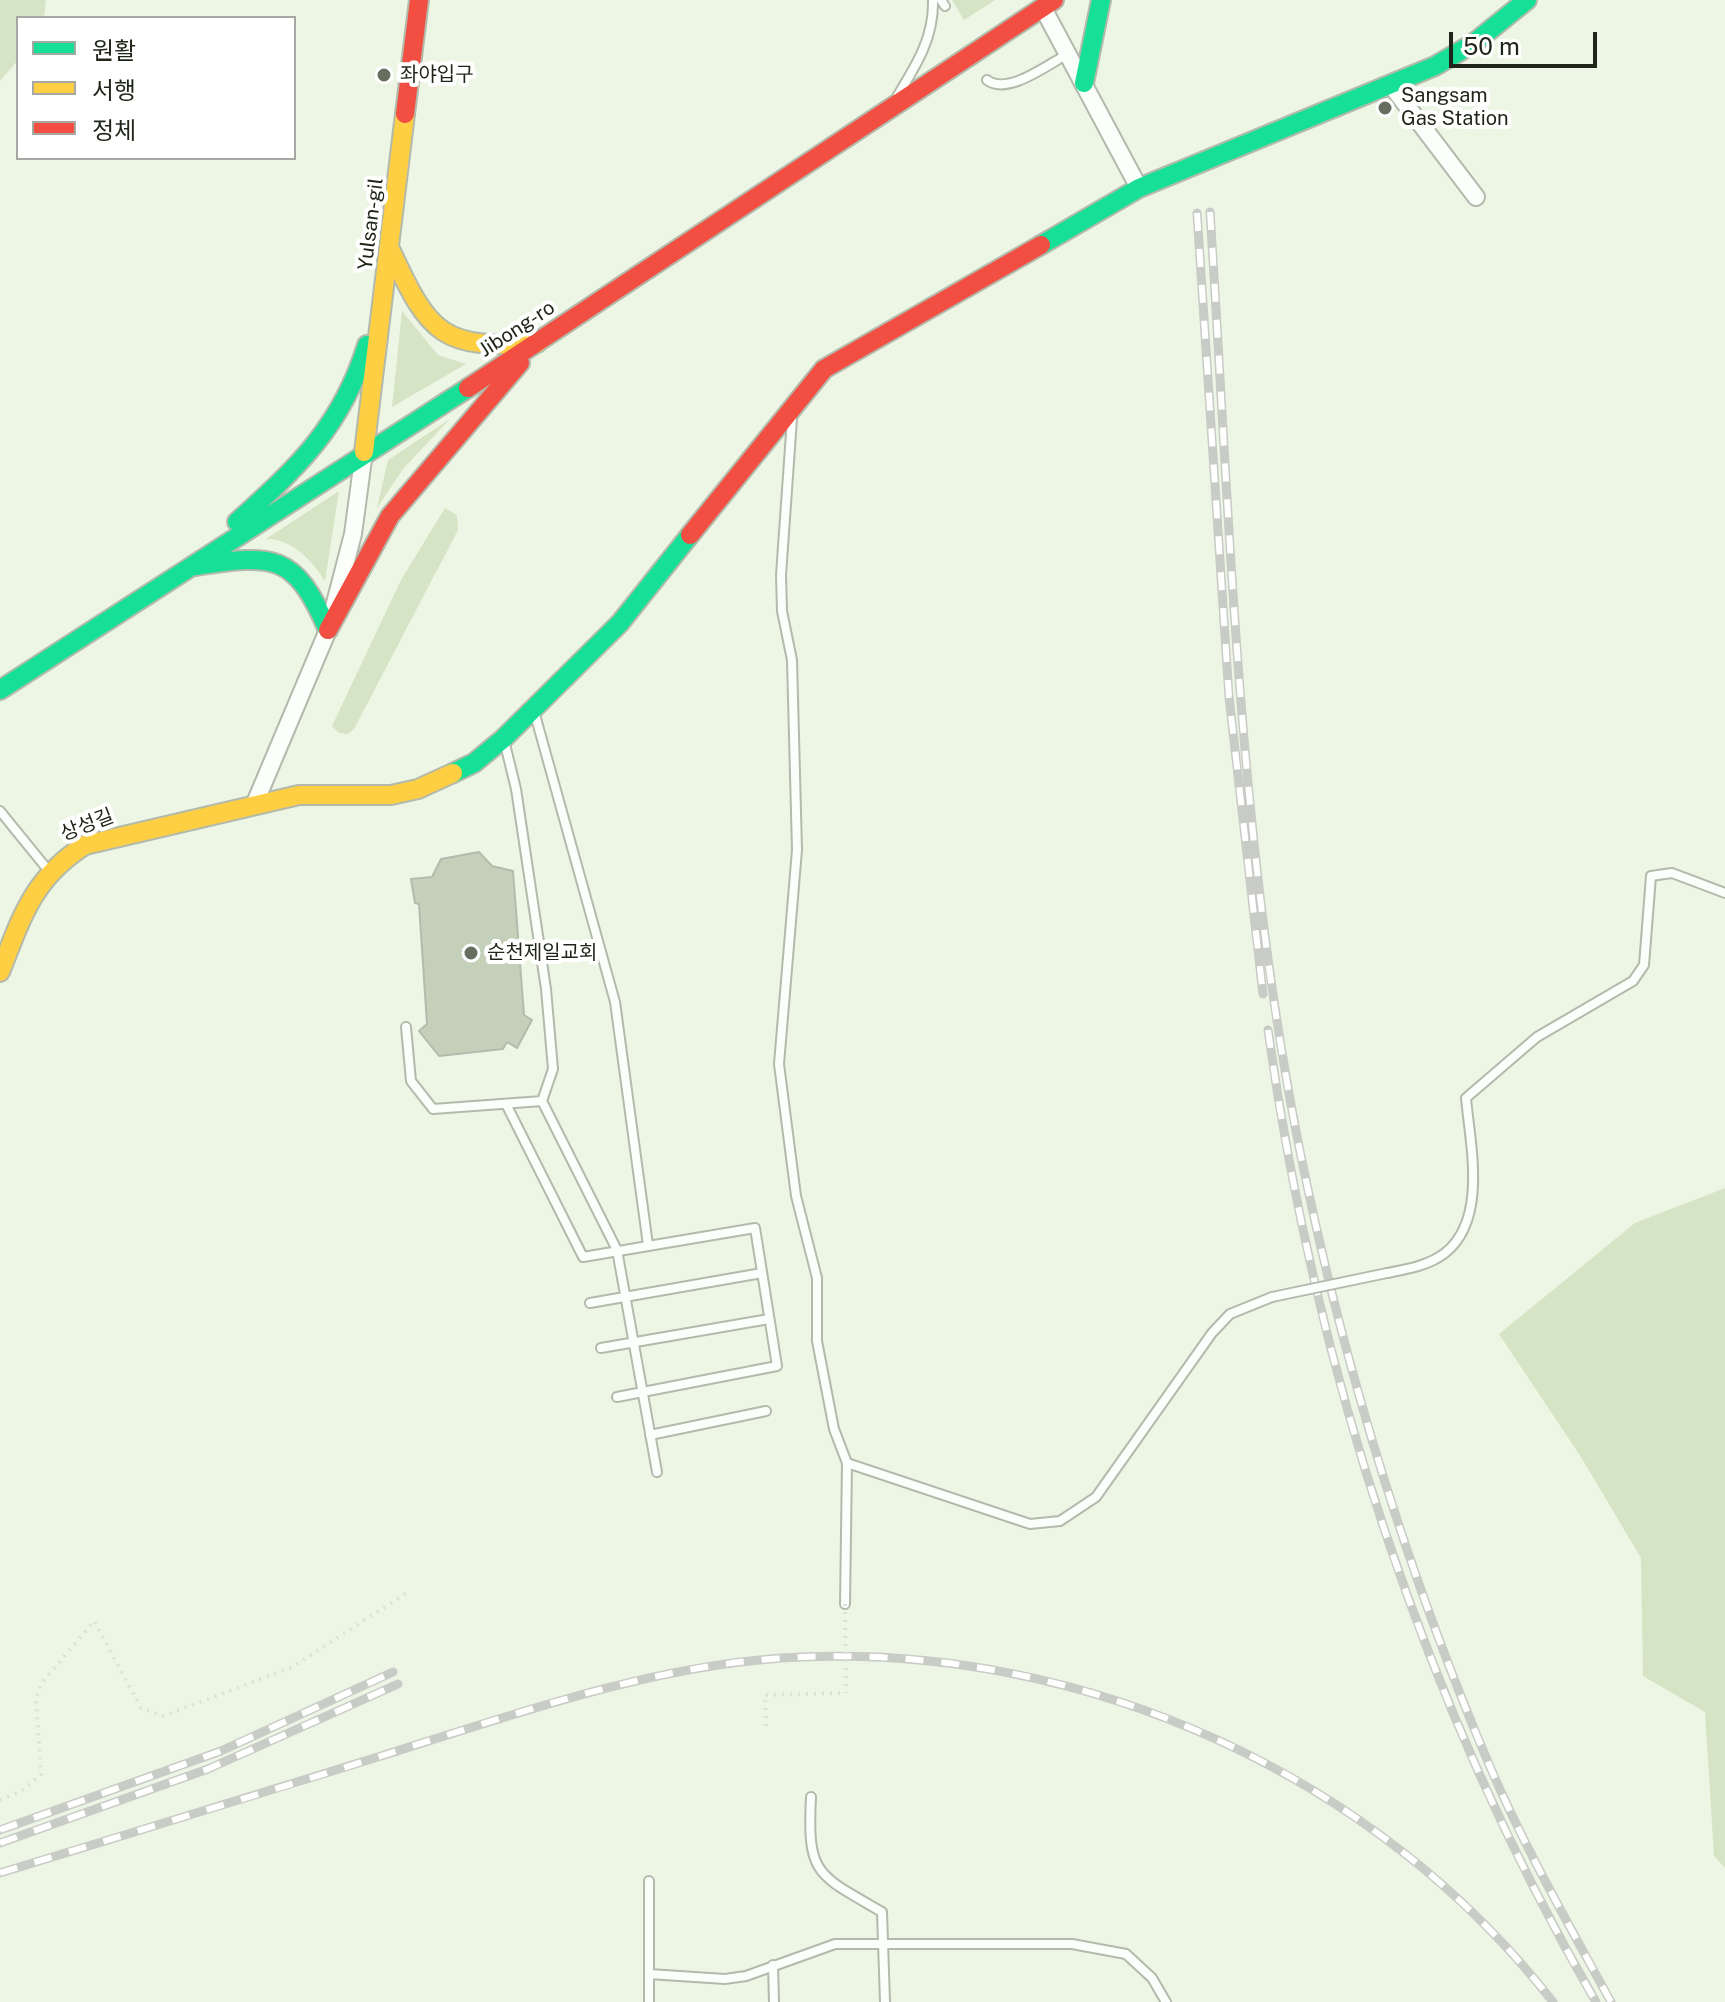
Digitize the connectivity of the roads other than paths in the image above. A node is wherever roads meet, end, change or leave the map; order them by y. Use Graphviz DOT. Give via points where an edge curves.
graph roads {
  1 [pos="419,0"];
  2 [pos="933,0"];
  3 [pos="1101,0"];
  4 [pos="1527,0"];
  5 [pos="1045,3"];
  6 [pos="1068,54"];
  7 [pos="987,80"];
  8 [pos="1084,83"];
  9 [pos="1391,85"];
  10 [pos="889,109"];
  11 [pos="1139,188"];
  12 [pos="1476,197"];
  13 [pos="391,250"];
  14 [pos="537,343"];
  15 [pos="792,412"];
  16 [pos="364,452"];
  17 [pos="187,567"];
  18 [pos="328,630"];
  19 [pos="0,690"];
  20 [pos="534,710"];
  21 [pos="503,739"];
  22 [pos="255,803"];
  23 [pos="0,811"];
  24 [pos="48,870"];
  25 [pos="1725,893"];
  26 [pos="0,972"];
  27 [pos="406,1027"];
  28 [pos="542,1101"];
  29 [pos="506,1104"];
  30 [pos="648,1245"];
  31 [pos="617,1250"];
  32 [pos="762,1273"];
  33 [pos="625,1296"];
  34 [pos="590,1303"];
  35 [pos="769,1319"];
  36 [pos="634,1343"];
  37 [pos="601,1348"];
  38 [pos="643,1392"];
  39 [pos="617,1397"];
  40 [pos="766,1411"];
  41 [pos="650,1435"];
  42 [pos="847,1463"];
  43 [pos="657,1472"];
  44 [pos="845,1604"];
  45 [pos="811,1797"];
  46 [pos="649,1881"];
  47 [pos="885,1944"];
  48 [pos="773,1965"];
  49 [pos="649,1974"];
  50 [pos="649,2002"];
  51 [pos="774,2002"];
  52 [pos="885,2002"];
  53 [pos="1166,2002"];
  1 -- 13 [label="main road, Yulsan-gil"];
  2 -- 10 [label="lane" via="928,40"];
  3 -- 8 [label="main road"];
  4 -- 9 [label="main road, 상성길" via="1455,55"];
  5 -- 6 [label="street"];
  5 -- 10 [label="main road, Jibong-ro"];
  6 -- 7 [label="lane" via="1008,85"];
  6 -- 8 [label="street"];
  8 -- 11 [label="street"];
  9 -- 11 [label="main road, 상성길"];
  9 -- 12 [label="street"];
  10 -- 14 [label="main road, Jibong-ro"];
  11 -- 15 [label="main road, 상성길" via="843,356 816,378"];
  13 -- 14 [label="main road" via="410,294 452,337 471,345"];
  13 -- 16 [label="main road, Yulsan-gil"];
  13 -- 17 [label="main road" via="362,364 334,426 316,450"];
  14 -- 16 [label="main road, Jibong-ro"];
  14 -- 18 [label="main road" via="390,516"];
  15 -- 20 [label="main road, 상성길" via="620,623"];
  15 -- 42 [label="lane" via="781,575 792,660 797,850 779,1064 796,1196 817,1278 817,1341 834,1429"];
  16 -- 17 [label="main road, Jibong-ro"];
  16 -- 18 [label="street" via="353,534"];
  17 -- 18 [label="main road" via="269,558 304,579"];
  17 -- 19 [label="main road, Jibong-ro"];
  18 -- 22 [label="street"];
  20 -- 21 [label="main road, 상성길"];
  20 -- 30 [label="lane" via="615,1002"];
  21 -- 22 [label="main road, 상성길" via="474,763 418,789 364,798 299,795"];
  21 -- 28 [label="lane" via="516,789 546,989 553,1069"];
  22 -- 24 [label="main road, 상성길" via="106,838"];
  23 -- 24 [label="lane"];
  24 -- 26 [label="main road, 상성길" via="30,897"];
  25 -- 42 [label="lane, bridge" via="1672,873 1651,876 1644,965 1633,981 1537,1037 1466,1098 1472,1194 1453,1245 1432,1261 1272,1297 1230,1314 1083,1509 1060,1521 1030,1524"];
  27 -- 29 [label="lane" via="411,1081 433,1109"];
  28 -- 29 [label="lane"];
  28 -- 31 [label="lane"];
  29 -- 31 [label="lane" via="583,1257"];
  30 -- 31 [label="lane"];
  30 -- 32 [label="lane" via="755,1228"];
  31 -- 33 [label="lane"];
  32 -- 33 [label="lane"];
  32 -- 35 [label="lane"];
  33 -- 34 [label="lane"];
  33 -- 36 [label="lane"];
  35 -- 36 [label="lane"];
  35 -- 38 [label="lane" via="777,1366"];
  36 -- 37 [label="lane"];
  36 -- 38 [label="lane"];
  38 -- 39 [label="lane"];
  38 -- 41 [label="lane"];
  40 -- 41 [label="lane"];
  41 -- 43 [label="lane"];
  42 -- 44 [label="lane"];
  45 -- 47 [label="lane" via="810,1851 832,1882 882,1912"];
  46 -- 49 [label="lane"];
  47 -- 48 [label="lane" via="835,1944"];
  47 -- 52 [label="lane"];
  47 -- 53 [label="lane" via="1072,1944 1103,1949 1126,1954 1142,1967"];
  48 -- 49 [label="lane" via="725,1979"];
  48 -- 51 [label="lane"];
  49 -- 50 [label="lane"];
}
